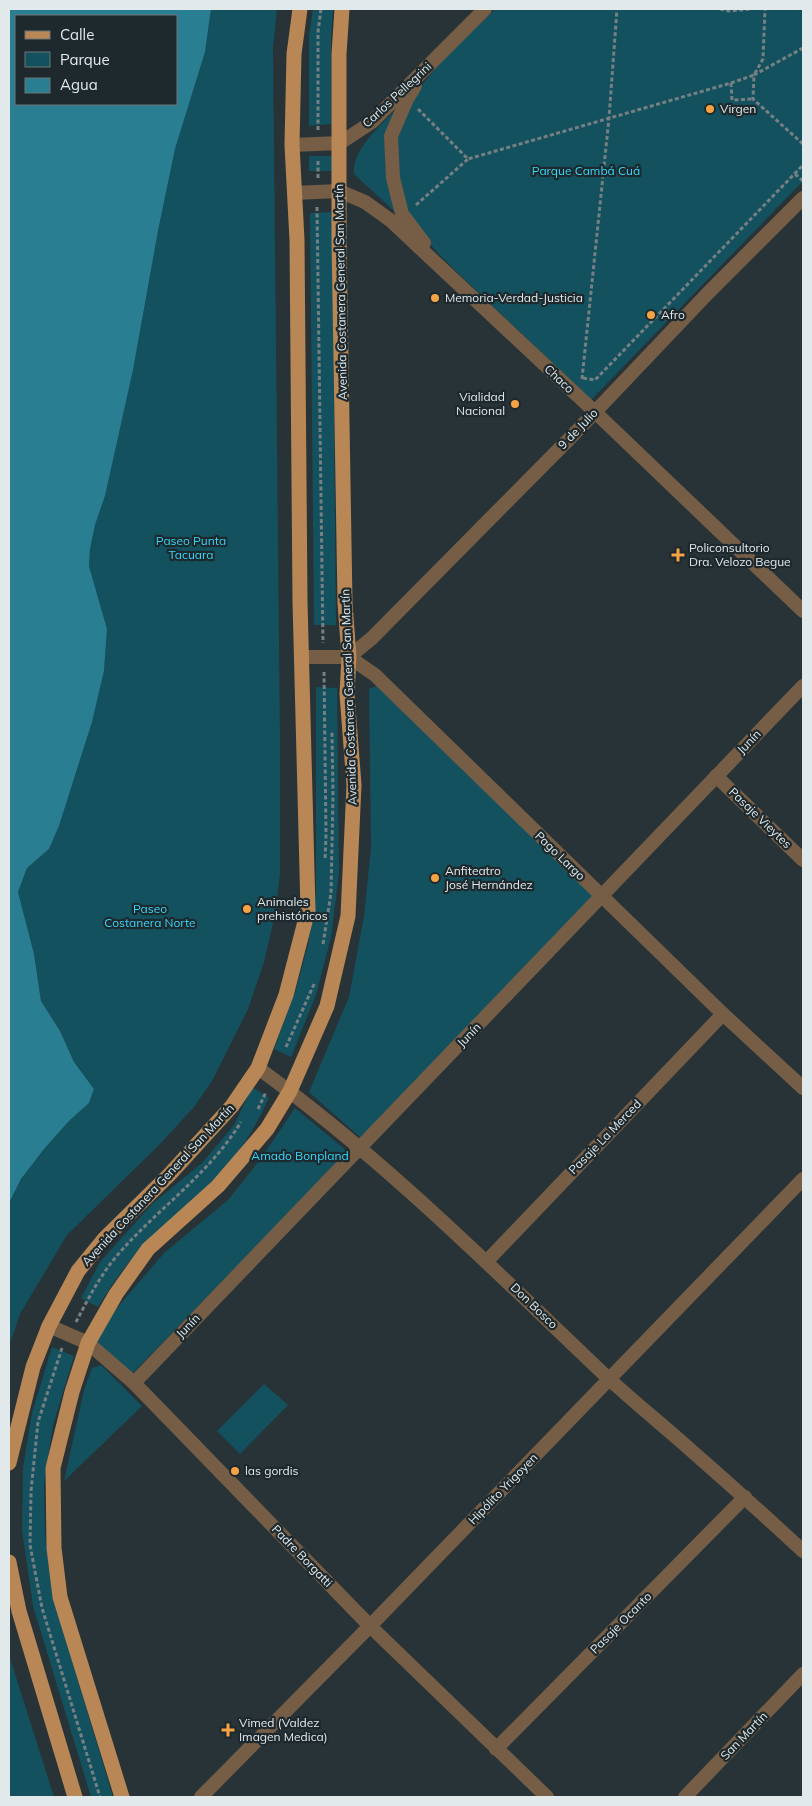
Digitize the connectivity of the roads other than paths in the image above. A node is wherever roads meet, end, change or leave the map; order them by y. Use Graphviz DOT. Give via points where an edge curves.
graph roads {
  1 [pos="300,9"];
  2 [pos="342,9"];
  3 [pos="484,9"];
  4 [pos="426,68"];
  5 [pos="340,144"];
  6 [pos="292,145"];
  7 [pos="340,191"];
  8 [pos="294,193"];
  9 [pos="803,198"];
  10 [pos="443,269"];
  11 [pos="595,412"];
  12 [pos="803,611"];
  13 [pos="302,657"];
  14 [pos="350,657"];
  15 [pos="803,686"];
  16 [pos="716,776"];
  17 [pos="803,860"];
  18 [pos="602,896"];
  19 [pos="723,1014"];
  20 [pos="258,1068"];
  21 [pos="803,1088"];
  22 [pos="290,1091"];
  23 [pos="360,1148"];
  24 [pos="803,1179"];
  25 [pos="487,1261"];
  26 [pos="49,1326"];
  27 [pos="88,1343"];
  28 [pos="610,1379"];
  29 [pos="134,1383"];
  30 [pos="9,1462"];
  31 [pos="745,1497"];
  32 [pos="803,1551"];
  33 [pos="9,1562"];
  34 [pos="370,1626"];
  35 [pos="803,1674"];
  36 [pos="496,1749"];
  37 [pos="75,1797"];
  38 [pos="122,1797"];
  39 [pos="201,1797"];
  40 [pos="547,1797"];
  41 [pos="685,1797"];
  1 -- 6 [label="main road, Avenida Costanera General San Martín" via="294,54"];
  2 -- 5 [label="main road, Avenida Costanera General San Martín"];
  3 -- 4 [label="street, Carlos Pellegrini"];
  4 -- 5 [label="street, Carlos Pellegrini" via="372,122"];
  4 -- 10 [label="street" via="407,99 391,136 393,178 402,214"];
  5 -- 6 [label="street"];
  5 -- 7 [label="main road, Avenida Costanera General San Martín"];
  6 -- 8 [label="main road, Avenida Costanera General San Martín"];
  7 -- 8 [label="street, Chaco"];
  7 -- 10 [label="street, Chaco" via="365,202 390,220"];
  7 -- 14 [label="main road, Avenida Costanera General San Martín" via="345,593"];
  8 -- 13 [label="main road, Avenida Costanera General San Martín"];
  9 -- 11 [label="street, 9 de Julio"];
  10 -- 11 [label="street, Chaco"];
  11 -- 12 [label="street, Chaco"];
  11 -- 14 [label="street, 9 de Julio"];
  13 -- 14 [label="street"];
  13 -- 20 [label="main road, Avenida Costanera General San Martín" via="308,910 286,995"];
  14 -- 18 [label="street, Pago Largo" via="375,676"];
  14 -- 22 [label="main road, Avenida Costanera General San Martín" via="347,694 354,785 348,916 327,1006"];
  15 -- 16 [label="street, Junín"];
  16 -- 17 [label="street, Pasaje Vieytes"];
  16 -- 18 [label="street, Junín"];
  18 -- 19 [label="street, Pago Largo"];
  18 -- 23 [label="street, Junín"];
  19 -- 21 [label="street, Pago Largo"];
  19 -- 25 [label="street, Pasaje La Merced"];
  20 -- 22 [label="street, Don Bosco"];
  20 -- 26 [label="main road, Avenida Costanera General San Martín" via="232,1106 105,1238 78,1271"];
  22 -- 23 [label="street, Don Bosco"];
  22 -- 27 [label="main road, Avenida Costanera General San Martín" via="247,1154 218,1186 148,1249 116,1294"];
  23 -- 25 [label="street, Don Bosco"];
  23 -- 29 [label="street, Junín"];
  24 -- 28 [label="street, Hipólito Yrigoyen"];
  25 -- 28 [label="street, Don Bosco"];
  26 -- 27 [label="street, Padre Borgatti"];
  26 -- 30 [label="main road, Avenida Costanera General San Martín" via="33,1367"];
  27 -- 29 [label="street, Padre Borgatti"];
  27 -- 38 [label="main road, Avenida Costanera General San Martín" via="53,1468 54,1548 60,1597"];
  28 -- 31 [label="street, Don Bosco"];
  28 -- 34 [label="street, Hipólito Yrigoyen"];
  29 -- 34 [label="street, Padre Borgatti"];
  31 -- 32 [label="street, Don Bosco"];
  31 -- 36 [label="street, Pasaje Ocanto"];
  33 -- 37 [label="main road" via="19,1611"];
  34 -- 36 [label="street, Padre Borgatti"];
  34 -- 39 [label="street, Hipólito Yrigoyen"];
  35 -- 41 [label="street, San Martín"];
  36 -- 40 [label="street, Padre Borgatti"];
}
